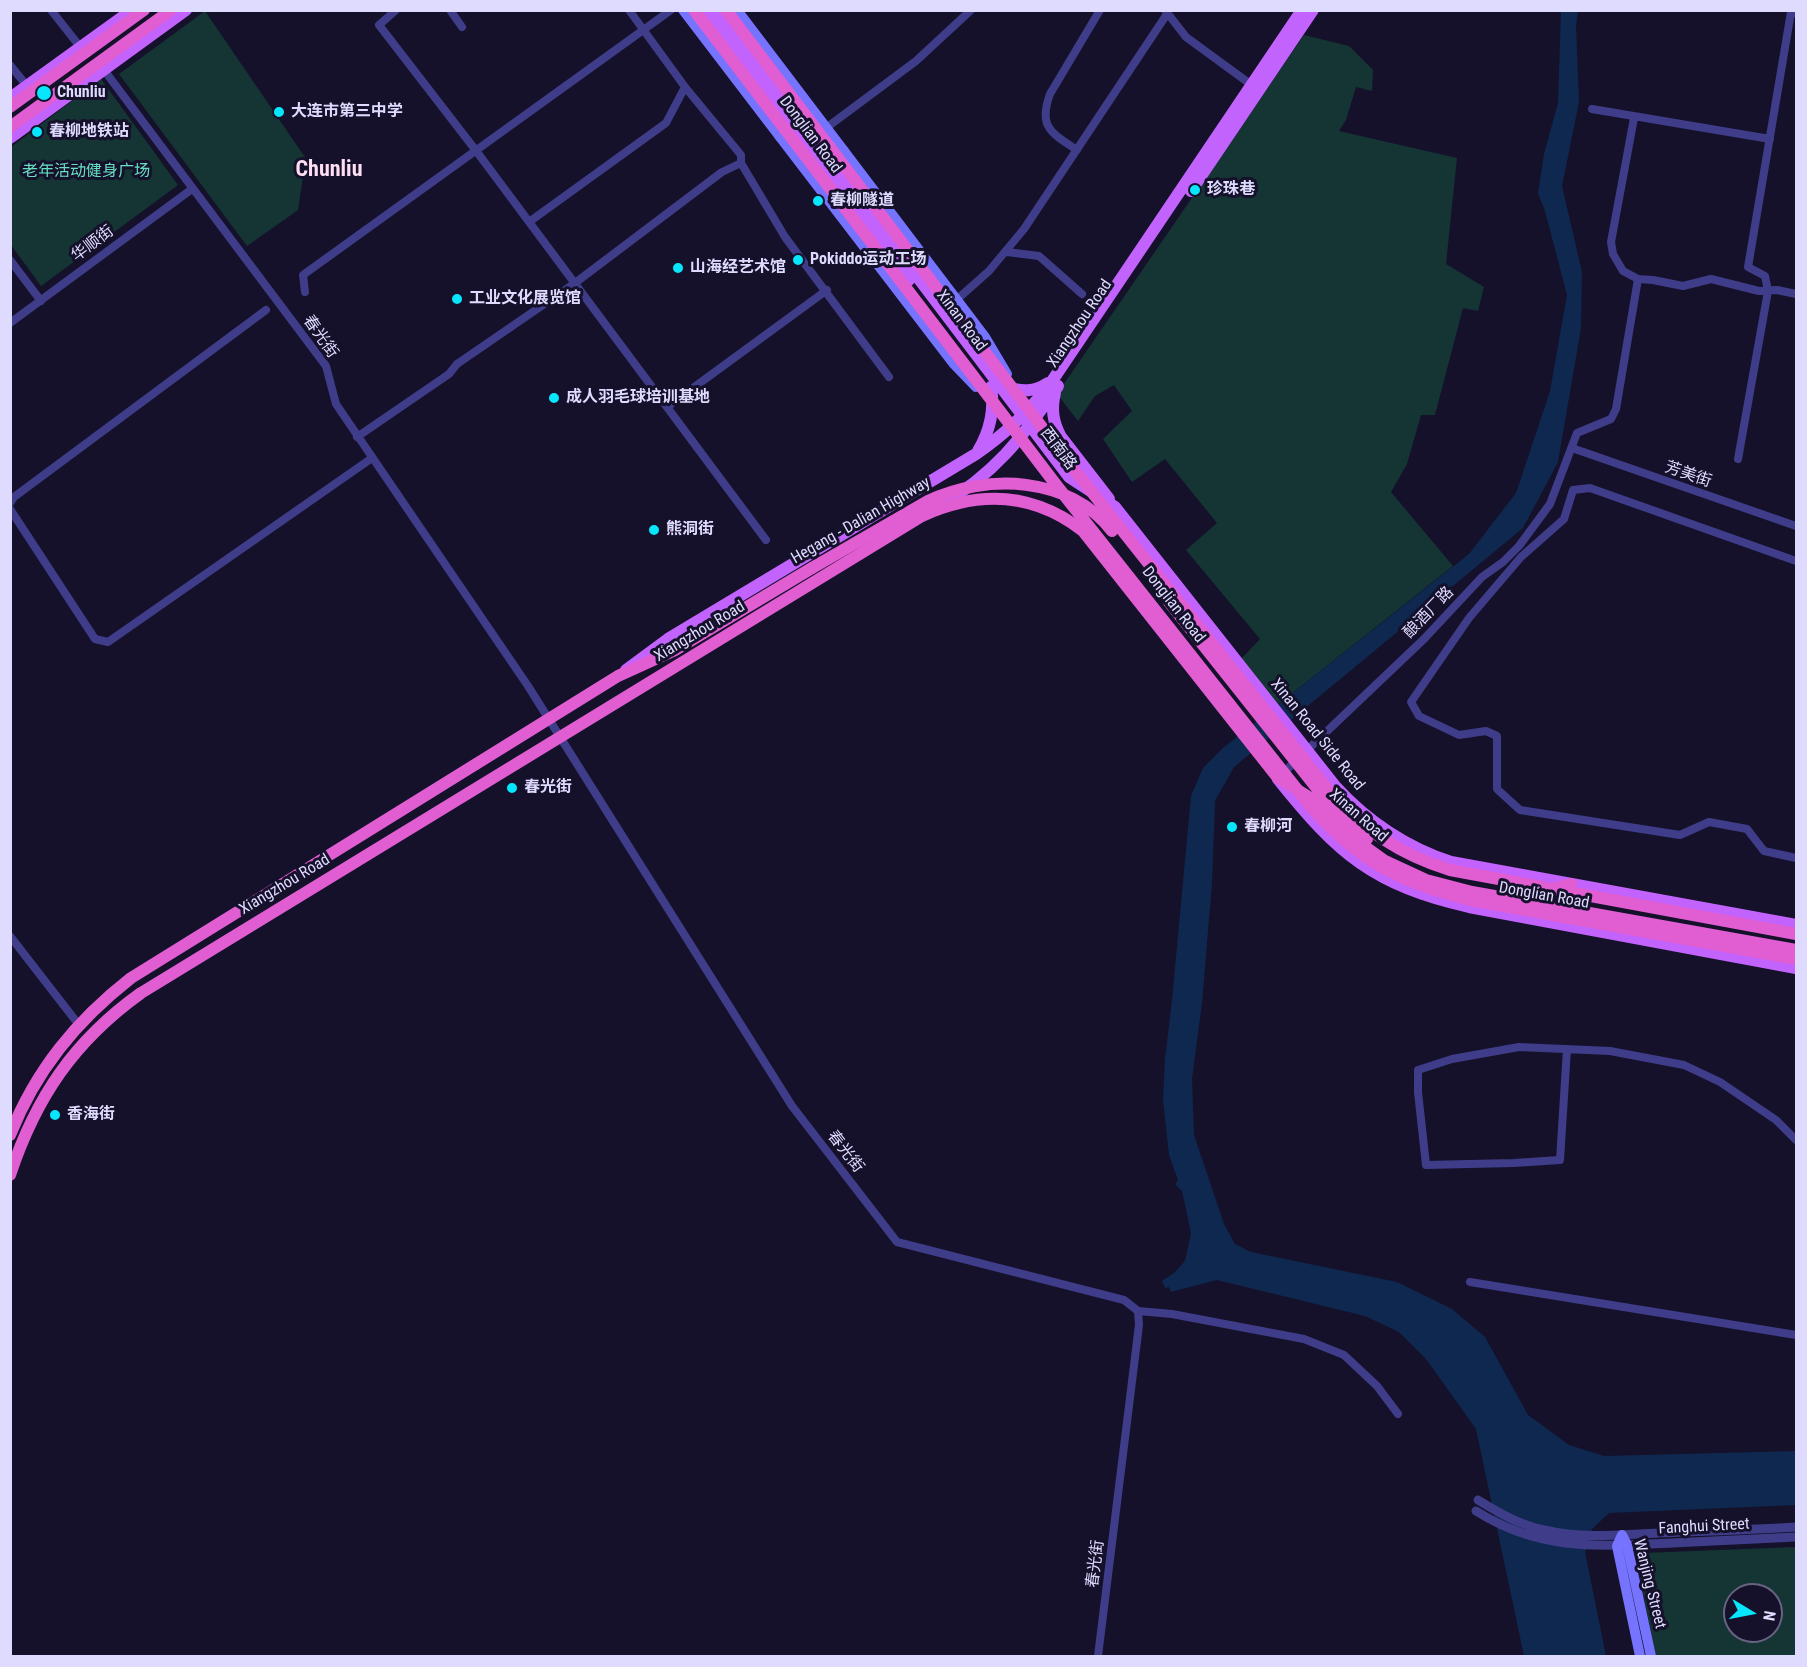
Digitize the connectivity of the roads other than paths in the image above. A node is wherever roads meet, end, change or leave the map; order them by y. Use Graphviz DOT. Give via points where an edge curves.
graph roads {
  1 [pos="51,10"];
  2 [pos="132,10"];
  3 [pos="144,10"];
  4 [pos="171,10"];
  5 [pos="186,10"];
  6 [pos="396,10"];
  7 [pos="450,10"];
  8 [pos="629,10"];
  9 [pos="671,10"];
  10 [pos="683,10"];
  11 [pos="692,10"];
  12 [pos="737,10"];
  13 [pos="971,10"];
  14 [pos="1100,10"];
  15 [pos="1302,10"];
  16 [pos="1313,10"];
  17 [pos="1166,12"];
  18 [pos="716,13"];
  19 [pos="1797,13"];
  20 [pos="462,27"];
  21 [pos="644,30"];
  22 [pos="754,33"];
  23 [pos="81,48"];
  24 [pos="10,65"];
  25 [pos="104,70"];
  26 [pos="27,86"];
  27 [pos="685,87"];
  28 [pos="1256,88"];
  29 [pos="10,98"];
  30 [pos="773,101"];
  31 [pos="10,107"];
  32 [pos="1592,109"];
  33 [pos="1634,118"];
  34 [pos="10,127"];
  35 [pos="826,128"];
  36 [pos="777,134"];
  37 [pos="10,138"];
  38 [pos="1770,140"];
  39 [pos="1077,150"];
  40 [pos="477,152"];
  41 [pos="741,163"];
  42 [pos="192,189"];
  43 [pos="529,222"];
  44 [pos="1007,252"];
  45 [pos="10,260"];
  46 [pos="1638,279"];
  47 [pos="574,283"];
  48 [pos="827,290"];
  49 [pos="1768,291"];
  50 [pos="305,292"];
  51 [pos="1082,294"];
  52 [pos="1797,294"];
  53 [pos="41,301"];
  54 [pos="266,310"];
  55 [pos="943,310"];
  56 [pos="10,323"];
  57 [pos="889,376"];
  58 [pos="1055,383"];
  59 [pos="994,384"];
  60 [pos="1023,403"];
  61 [pos="668,407"];
  62 [pos="1020,423"];
  63 [pos="357,437"];
  64 [pos="1572,448"];
  65 [pos="976,453"];
  66 [pos="372,458"];
  67 [pos="1738,459"];
  68 [pos="1066,479"];
  69 [pos="10,503"];
  70 [pos="1115,507"];
  71 [pos="10,509"];
  72 [pos="922,516"];
  73 [pos="1797,526"];
  74 [pos="1083,531"];
  75 [pos="766,540"];
  76 [pos="1797,561"];
  77 [pos="1169,602"];
  78 [pos="618,676"];
  79 [pos="549,718"];
  80 [pos="560,737"];
  81 [pos="1307,750"];
  82 [pos="1296,761"];
  83 [pos="1278,778"];
  84 [pos="1797,858"];
  85 [pos="1571,884"];
  86 [pos="1531,894"];
  87 [pos="1797,925"];
  88 [pos="1797,934"];
  89 [pos="10,936"];
  90 [pos="1797,942"];
  91 [pos="1797,950"];
  92 [pos="1797,959"];
  93 [pos="1797,968"];
  94 [pos="79,1025"];
  95 [pos="1567,1049"];
  96 [pos="10,1135"];
  97 [pos="1797,1140"];
  98 [pos="10,1176"];
  99 [pos="1470,1282"];
  100 [pos="1138,1311"];
  101 [pos="1797,1335"];
  102 [pos="1398,1414"];
  103 [pos="1478,1500"];
  104 [pos="1476,1511"];
  105 [pos="1797,1527"];
  106 [pos="1797,1537"];
  107 [pos="1621,1540"];
  108 [pos="1098,1656"];
  109 [pos="1640,1656"];
  110 [pos="1651,1656"];
  1 -- 23 [label="street"];
  2 -- 23 [label="main road"];
  3 -- 31 [label="highway"];
  4 -- 34 [label="highway"];
  5 -- 25 [label="main road"];
  6 -- 40 [label="street" via="379,25"];
  7 -- 20 [label="street"];
  8 -- 21 [label="street"];
  9 -- 21 [label="street"];
  10 -- 36 [label="main road"];
  11 -- 18 [label="main road"];
  11 -- 62 [label="highway, Donglian Road, bridge"];
  12 -- 22 [label="main road"];
  13 -- 35 [label="street" via="916,60"];
  14 -- 39 [label="street" via="1045,108 1049,130"];
  15 -- 28 [label="main road, Xiangzhou Road"];
  16 -- 28 [label="main road, Xiangzhou Road"];
  17 -- 28 [label="street" via="1186,37"];
  17 -- 39 [label="street"];
  18 -- 22 [label="main road"];
  18 -- 30 [label="main road, Xinan Road"];
  18 -- 55 [label="main road, Xinan Road"];
  18 -- 60 [label="highway, Donglian Road, bridge"];
  19 -- 38 [label="street" via="1791,12"];
  21 -- 27 [label="street"];
  21 -- 40 [label="street"];
  22 -- 35 [label="main road"];
  23 -- 26 [label="main road"];
  24 -- 26 [label="street"];
  25 -- 37 [label="main road"];
  25 -- 42 [label="street, 春光街"];
  26 -- 29 [label="main road"];
  27 -- 41 [label="street" via="741,155"];
  27 -- 43 [label="street" via="666,123"];
  28 -- 58 [label="main road, Xiangzhou Road"];
  30 -- 36 [label="main road"];
  30 -- 59 [label="main road, Xinan Road"];
  32 -- 33 [label="street"];
  33 -- 38 [label="street"];
  33 -- 46 [label="street" via="1611,242 1612,254 1623,271"];
  35 -- 60 [label="main road, bridge" via="986,337"];
  36 -- 62 [label="main road, bridge" via="953,363"];
  38 -- 49 [label="street" via="1749,267 1765,276"];
  39 -- 44 [label="street"];
  40 -- 43 [label="street"];
  40 -- 50 [label="street" via="303,275"];
  41 -- 47 [label="street" via="722,172"];
  41 -- 48 [label="street" via="785,237"];
  42 -- 53 [label="street, 华顺街"];
  42 -- 63 [label="street, 春光街" via="326,366 336,404"];
  43 -- 47 [label="street"];
  44 -- 51 [label="street" via="1039,256"];
  44 -- 55 [label="street"];
  45 -- 53 [label="street"];
  46 -- 49 [label="street" via="1683,286 1711,279"];
  46 -- 64 [label="street" via="1616,409 1611,419 1578,433"];
  47 -- 61 [label="street"];
  47 -- 63 [label="street"];
  48 -- 57 [label="street"];
  48 -- 61 [label="street"];
  49 -- 52 [label="street"];
  49 -- 67 [label="street"];
  53 -- 56 [label="street, 华顺街"];
  54 -- 69 [label="street" via="14,496"];
  55 -- 59 [label="main road"];
  58 -- 59 [label="main road" via="1024,391"];
  58 -- 62 [label="main road, Xiangzhou Road"];
  58 -- 70 [label="main road" via="1052,410 1056,428"];
  59 -- 62 [label="main road, Xinan Road"];
  59 -- 65 [label="main road" via="992,420"];
  60 -- 88 [label="highway, Donglian Road, bridge" via="1329,791 1375,834 1412,856 1450,870"];
  61 -- 75 [label="street"];
  62 -- 65 [label="main road, Xiangzhou Road"];
  62 -- 68 [label="main road, Xinan Road Side Road"];
  62 -- 72 [label="main road, Xiangzhou Road" via="995,466 961,494"];
  62 -- 92 [label="highway, Donglian Road, bridge" via="1311,807 1362,855 1402,878 1470,900"];
  63 -- 66 [label="street, 春光街"];
  64 -- 73 [label="street, 芳美街"];
  64 -- 81 [label="street, 酿酒厂路" via="1550,504 1519,546 1482,577 1424,639"];
  65 -- 78 [label="main road, Xiangzhou Road" via="668,639"];
  66 -- 71 [label="street" via="108,642 96,639"];
  66 -- 79 [label="street, 春光街"];
  68 -- 70 [label="main road, Xinan Road Side Road"];
  68 -- 74 [label="main road, 西南路"];
  70 -- 74 [label="highway"];
  70 -- 81 [label="main road, Xinan Road Side Road"];
  72 -- 74 [label="highway, Hegang - Dalian Highway" via="963,501 1017,500 1046,509"];
  72 -- 80 [label="highway, Xiangzhou Road"];
  74 -- 83 [label="highway, Xinan Road"];
  76 -- 84 [label="street" via="1590,488 1573,490 1564,519 1521,557 1469,618 1412,702 1419,716 1459,735 1486,731 1497,736 1497,789 1520,810 1680,835 1709,822 1747,829 1764,851"];
  77 -- 78 [label="highway, Hegang - Dalian Highway, bridge" via="1094,512 1070,498 1024,484 976,484 944,493 675,650"];
  77 -- 82 [label="highway, Xinan Road"];
  78 -- 79 [label="highway, Xiangzhou Road"];
  79 -- 80 [label="street, 春光街"];
  79 -- 94 [label="highway, Xiangzhou Road" via="161,958 102,1001"];
  80 -- 98 [label="highway, Xiangzhou Road" via="113,1013 79,1047 43,1098"];
  80 -- 100 [label="street, 春光街" via="792,1106 897,1242 1124,1300"];
  81 -- 82 [label="street, 酿酒厂路"];
  81 -- 85 [label="main road, Xinan Road Side Road" via="1357,809 1416,848 1451,861"];
  82 -- 83 [label="street, 酿酒厂路"];
  82 -- 86 [label="highway, Xinan Road" via="1338,813 1389,854 1447,878"];
  83 -- 91 [label="highway, Xinan Road" via="1317,802 1367,848 1426,880 1472,892"];
  83 -- 93 [label="main road" via="1337,846 1376,875 1420,895"];
  85 -- 86 [label="highway"];
  85 -- 87 [label="main road, Xinan Road Side Road"];
  86 -- 90 [label="highway, Xinan Road"];
  89 -- 94 [label="street"];
  94 -- 96 [label="highway, Xiangzhou Road" via="42,1072"];
  95 -- 95 [label="street" via="1519,1047 1452,1059 1418,1070 1426,1165 1560,1160"];
  95 -- 97 [label="street" via="1610,1051 1684,1065 1720,1082 1776,1120"];
  99 -- 101 [label="street"];
  100 -- 102 [label="street" via="1304,1339 1344,1355 1377,1386"];
  100 -- 108 [label="street, 春光街"];
  103 -- 107 [label="street, Fanghui Street" via="1514,1520 1544,1530"];
  104 -- 107 [label="street, Fanghui Street" via="1496,1524 1543,1540 1588,1545"];
  105 -- 107 [label="street, Fanghui Street"];
  106 -- 107 [label="street, Fanghui Street"];
  107 -- 109 [label="main road, Wanjing Street"];
  107 -- 110 [label="main road, Wanjing Street"];
}
